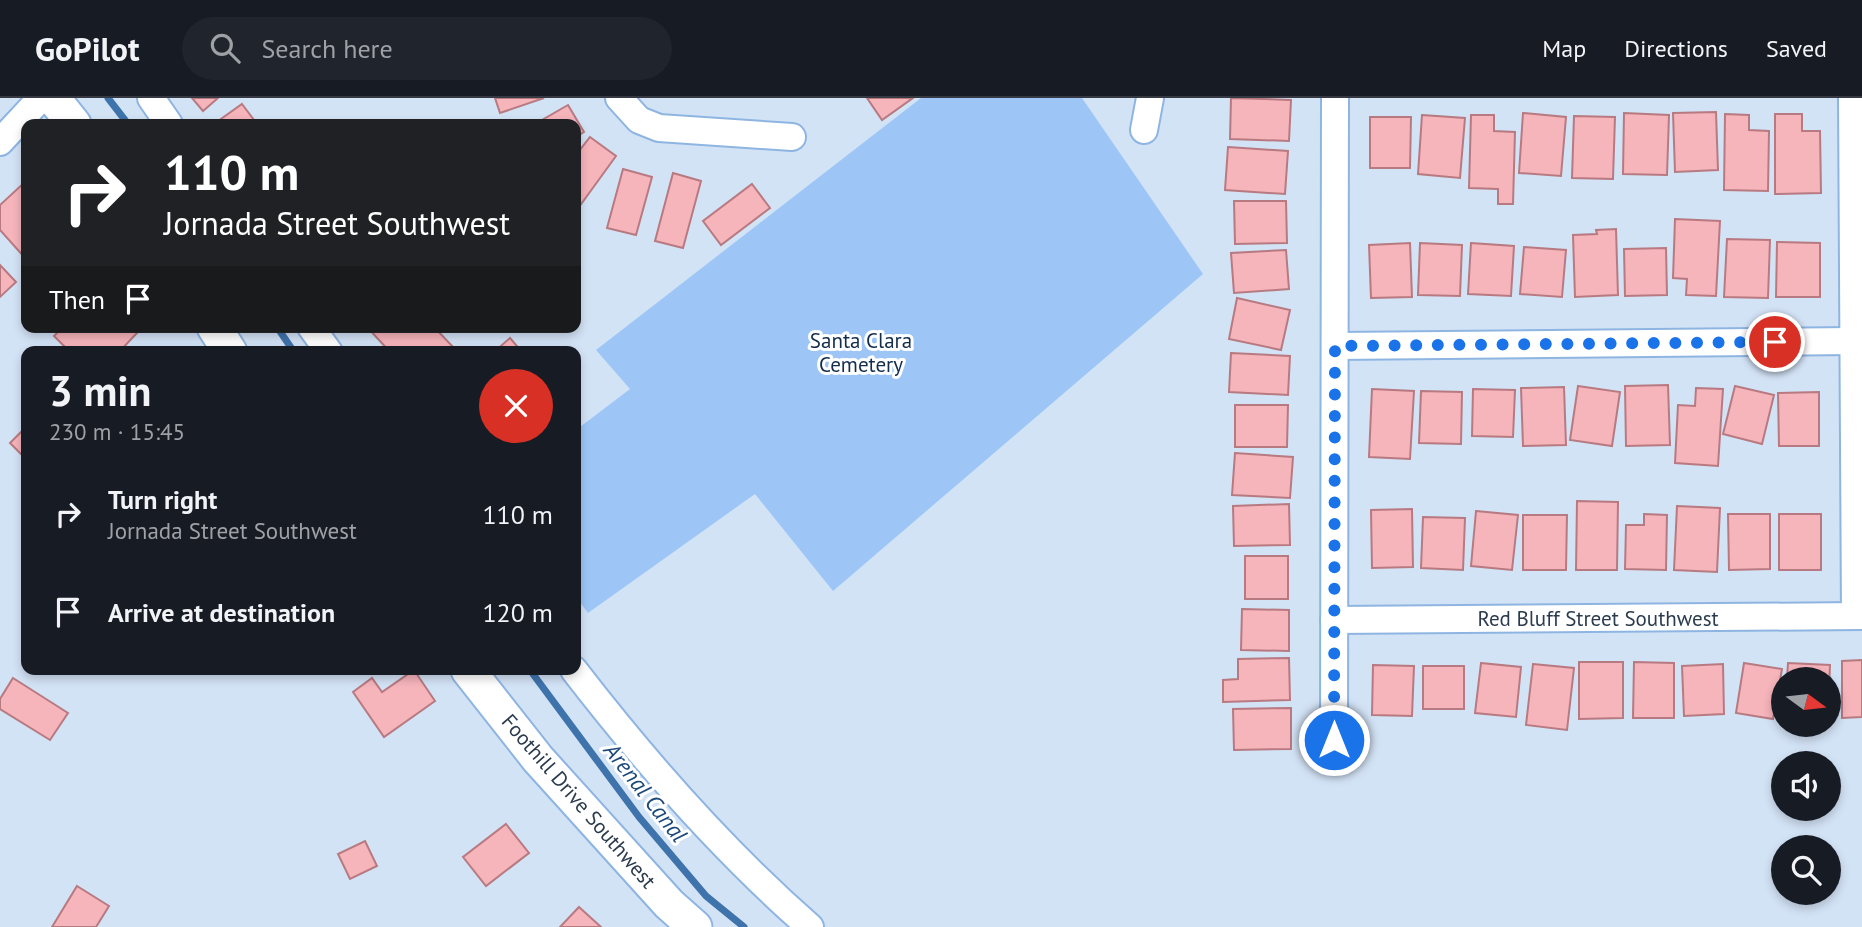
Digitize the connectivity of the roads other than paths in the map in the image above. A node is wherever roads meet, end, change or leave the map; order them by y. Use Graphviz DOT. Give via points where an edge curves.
graph roads {
  1 [pos="41,98"];
  2 [pos="53,98"];
  3 [pos="151,98"];
  4 [pos="619,98"];
  5 [pos="1150,98"];
  6 [pos="1335,98"];
  7 [pos="1852,98"];
  8 [pos="21,119"];
  9 [pos="21,119"];
  10 [pos="70,119"];
  11 [pos="166,119"];
  12 [pos="1144,130"];
  13 [pos="792,137"];
  14 [pos="0,142"];
  15 [pos="1853,341"];
  16 [pos="1335,346"];
  17 [pos="1858,616"];
  18 [pos="1334,620"];
  19 [pos="472,675"];
  20 [pos="578,675"];
  21 [pos="1334,740"];
  22 [pos="695,927"];
  23 [pos="810,927"];
  1 -- 8 [label="street"];
  2 -- 10 [label="street"];
  3 -- 11 [label="street"];
  4 -- 13 [label="street" via="639,120 659,128"];
  5 -- 12 [label="street"];
  6 -- 16 [label="street"];
  7 -- 15 [label="street"];
  9 -- 14 [label="street"];
  15 -- 16 [label="street"];
  15 -- 17 [label="street"];
  16 -- 18 [label="street"];
  17 -- 18 [label="street, Red Bluff Street Southwest"];
  18 -- 21 [label="street"];
  19 -- 22 [label="street, Foothill Drive Southwest" via="538,759"];
  20 -- 23 [label="street" via="624,734 760,883"];
}
